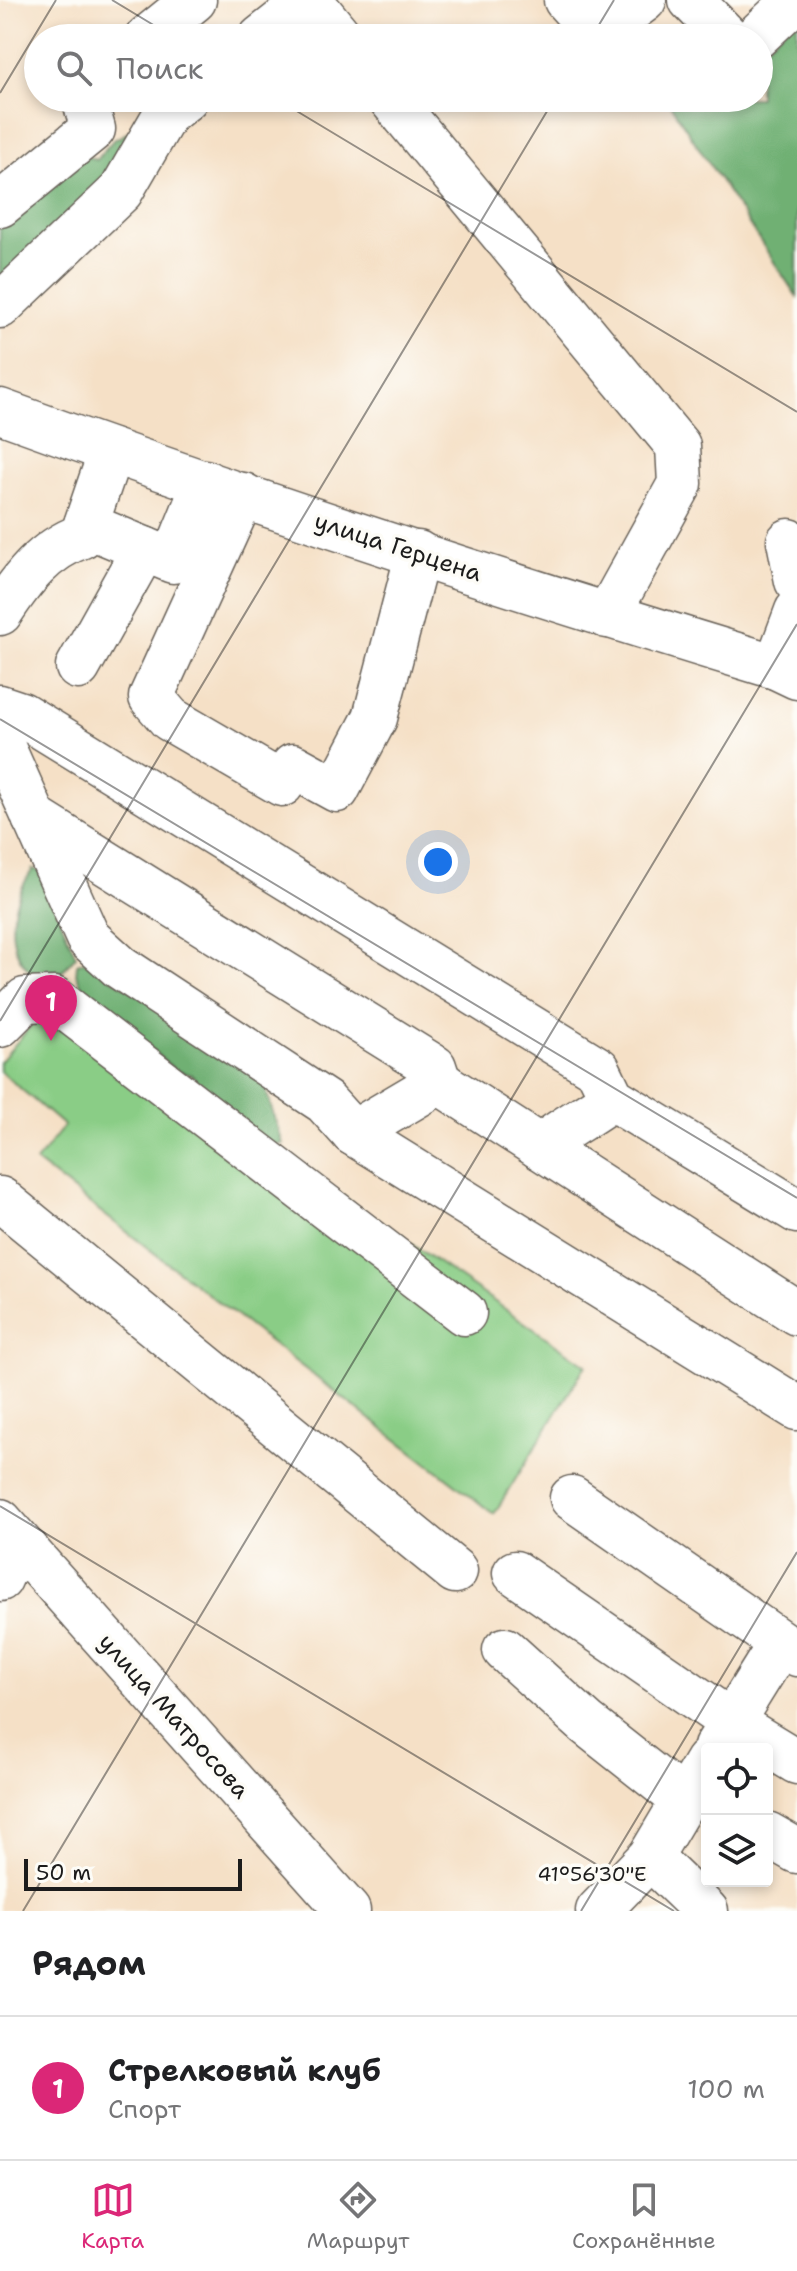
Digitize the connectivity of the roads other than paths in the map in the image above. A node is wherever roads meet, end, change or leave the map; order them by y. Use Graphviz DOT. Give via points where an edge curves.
graph roads {
  1 [pos="194,0"];
  2 [pos="309,0"];
  3 [pos="566,0"];
  4 [pos="644,0"];
  5 [pos="691,0"];
  6 [pos="789,6"];
  7 [pos="164,24"];
  8 [pos="279,24"];
  9 [pos="329,24"];
  10 [pos="714,24"];
  11 [pos="770,24"];
  12 [pos="88,112"];
  13 [pos="169,112"];
  14 [pos="402,112"];
  15 [pos="0,205"];
  16 [pos="0,306"];
  17 [pos="0,411"];
  18 [pos="111,451"];
  19 [pos="224,489"];
  20 [pos="86,525"];
  21 [pos="144,549"];
  22 [pos="418,553"];
  23 [pos="797,611"];
  24 [pos="0,613"];
  25 [pos="607,616"];
  26 [pos="78,667"];
  27 [pos="786,672"];
  28 [pos="0,707"];
  29 [pos="0,741"];
  30 [pos="34,818"];
  31 [pos="0,1025"];
  32 [pos="439,1082"];
  33 [pos="612,1098"];
  34 [pos="353,1133"];
  35 [pos="540,1147"];
  36 [pos="0,1199"];
  37 [pos="797,1211"];
  38 [pos="464,1313"];
  39 [pos="797,1313"];
  40 [pos="797,1408"];
  41 [pos="572,1498"];
  42 [pos="9,1550"];
  43 [pos="455,1571"];
  44 [pos="515,1573"];
  45 [pos="788,1649"];
  46 [pos="505,1650"];
  47 [pos="723,1736"];
  48 [pos="797,1762"];
  49 [pos="697,1787"];
  50 [pos="773,1837"];
  51 [pos="797,1851"];
  52 [pos="650,1857"];
  53 [pos="348,1911"];
  54 [pos="598,1911"];
  55 [pos="706,1911"];
  1 -- 7 [label="street"];
  2 -- 8 [label="street"];
  2 -- 9 [label="street"];
  3 -- 4 [label="street" via="583,19 600,20 621,18"];
  5 -- 10 [label="street"];
  6 -- 11 [label="street"];
  12 -- 15 [label="street" via="93,129"];
  13 -- 16 [label="street" via="121,191"];
  14 -- 25 [label="street" via="678,446 680,484"];
  17 -- 18 [label="street, улица Герцена"];
  18 -- 19 [label="street, улица Герцена"];
  18 -- 20 [label="street"];
  19 -- 21 [label="street" via="173,561"];
  19 -- 22 [label="street, улица Герцена"];
  19 -- 22 [label="street" via="151,697 170,719 282,784 293,766 337,790 375,718"];
  20 -- 21 [label="street"];
  20 -- 24 [label="street" via="82,536 60,545 24,577"];
  21 -- 26 [label="street"];
  22 -- 25 [label="street, улица Герцена"];
  23 -- 27 [label="street"];
  25 -- 27 [label="street, улица Герцена"];
  28 -- 33 [label="street" via="21,714 598,1069"];
  29 -- 30 [label="street"];
  30 -- 32 [label="street" via="434,1067"];
  30 -- 34 [label="street" via="88,938 120,967 325,1102"];
  31 -- 38 [label="street" via="25,1000 54,999"];
  32 -- 34 [label="street"];
  32 -- 35 [label="street"];
  33 -- 35 [label="street"];
  33 -- 37 [label="street"];
  34 -- 40 [label="street"];
  35 -- 39 [label="street"];
  36 -- 43 [label="street"];
  41 -- 45 [label="street"];
  42 -- 53 [label="street, улица Матросова"];
  44 -- 47 [label="street"];
  45 -- 47 [label="street"];
  46 -- 49 [label="street" via="587,1724"];
  47 -- 48 [label="street"];
  49 -- 52 [label="street"];
  50 -- 51 [label="street"];
  52 -- 54 [label="street"];
  52 -- 55 [label="street"];
}
